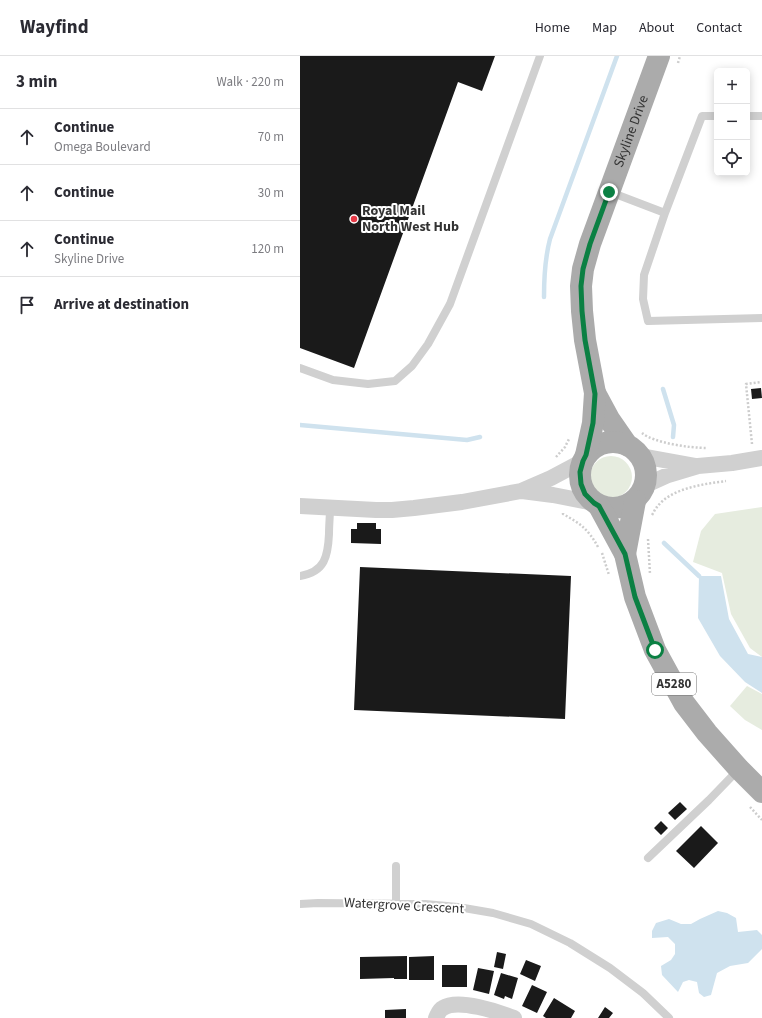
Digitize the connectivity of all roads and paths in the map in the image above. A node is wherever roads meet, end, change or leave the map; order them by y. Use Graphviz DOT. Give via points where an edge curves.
graph roads {
  1 [pos="540,56"];
  2 [pos="659,56"];
  3 [pos="714,116"];
  4 [pos="750,116"];
  5 [pos="762,116"];
  6 [pos="609,192"];
  7 [pos="665,213"];
  8 [pos="762,318"];
  9 [pos="300,368"];
  10 [pos="761,382"];
  11 [pos="595,394"];
  12 [pos="636,444"];
  13 [pos="752,444"];
  14 [pos="746,445"];
  15 [pos="710,448"];
  16 [pos="760,451"];
  17 [pos="585,458"];
  18 [pos="698,466"];
  19 [pos="732,480"];
  20 [pos="521,491"];
  21 [pos="640,493"];
  22 [pos="596,504"];
  23 [pos="300,506"];
  24 [pos="330,508"];
  25 [pos="651,517"];
  26 [pos="648,534"];
  27 [pos="625,554"];
  28 [pos="300,576"];
  29 [pos="650,579"];
  30 [pos="739,769"];
  31 [pos="762,792"];
  32 [pos="648,858"];
  33 [pos="396,866"];
  34 [pos="300,904"];
  35 [pos="396,904"];
  36 [pos="436,1018"];
  37 [pos="514,1018"];
  38 [pos="669,1018"];
  1 -- 9 [label="lane" via="450,304 428,344 412,366 395,381 368,384 333,380"];
  2 -- 6 [label="main road, Skyline Drive / A5280"];
  3 -- 7 [label="lane" via="702,116"];
  4 -- 5 [label="lane"];
  6 -- 7 [label="lane"];
  6 -- 11 [label="main road, Skyline Drive / A5280" via="590,244 581,286 585,340"];
  7 -- 8 [label="lane" via="644,275 643,299 648,321"];
  10 -- 13 [label="path" via="746,384"];
  11 -- 12 [label="main road, Skyline Drive / A5280" via="609,419"];
  11 -- 17 [label="main road, Skyline Drive / A5280" via="593,423"];
  12 -- 15 [label="path" via="644,435 670,444"];
  12 -- 17 [label="main road" via="605,443 594,448"];
  12 -- 18 [label="street" via="666,460"];
  12 -- 21 [label="main road, A5280" via="647,475"];
  13 -- 14 [label="path"];
  13 -- 16 [label="path"];
  16 -- 18 [label="street" via="732,462"];
  17 -- 20 [label="street" via="551,478"];
  17 -- 22 [label="main road, A5280" via="580,472 581,484 585,494"];
  18 -- 21 [label="street" via="668,475"];
  19 -- 25 [label="path" via="703,484 676,492 657,506"];
  20 -- 22 [label="street" via="553,494"];
  20 -- 24 [label="street" via="462,502 392,510"];
  21 -- 22 [label="main road" via="627,506 618,509"];
  21 -- 27 [label="main road, A5280"];
  22 -- 27 [label="main road, A5280"];
  23 -- 24 [label="street"];
  24 -- 28 [label="lane" via="328,549 322,565 317,570"];
  26 -- 29 [label="path"];
  27 -- 30 [label="main road, A5280" via="635,597 655,650 684,702"];
  30 -- 31 [label="main road, A5280"];
  30 -- 32 [label="lane"];
  33 -- 35 [label="lane"];
  34 -- 35 [label="lane, Watergrove Crescent"];
  35 -- 38 [label="lane, Watergrove Crescent" via="458,907 494,913 531,924 570,943 610,968 643,993"];
  36 -- 37 [label="street" via="441,1009 453,1005 491,1010"];
}
